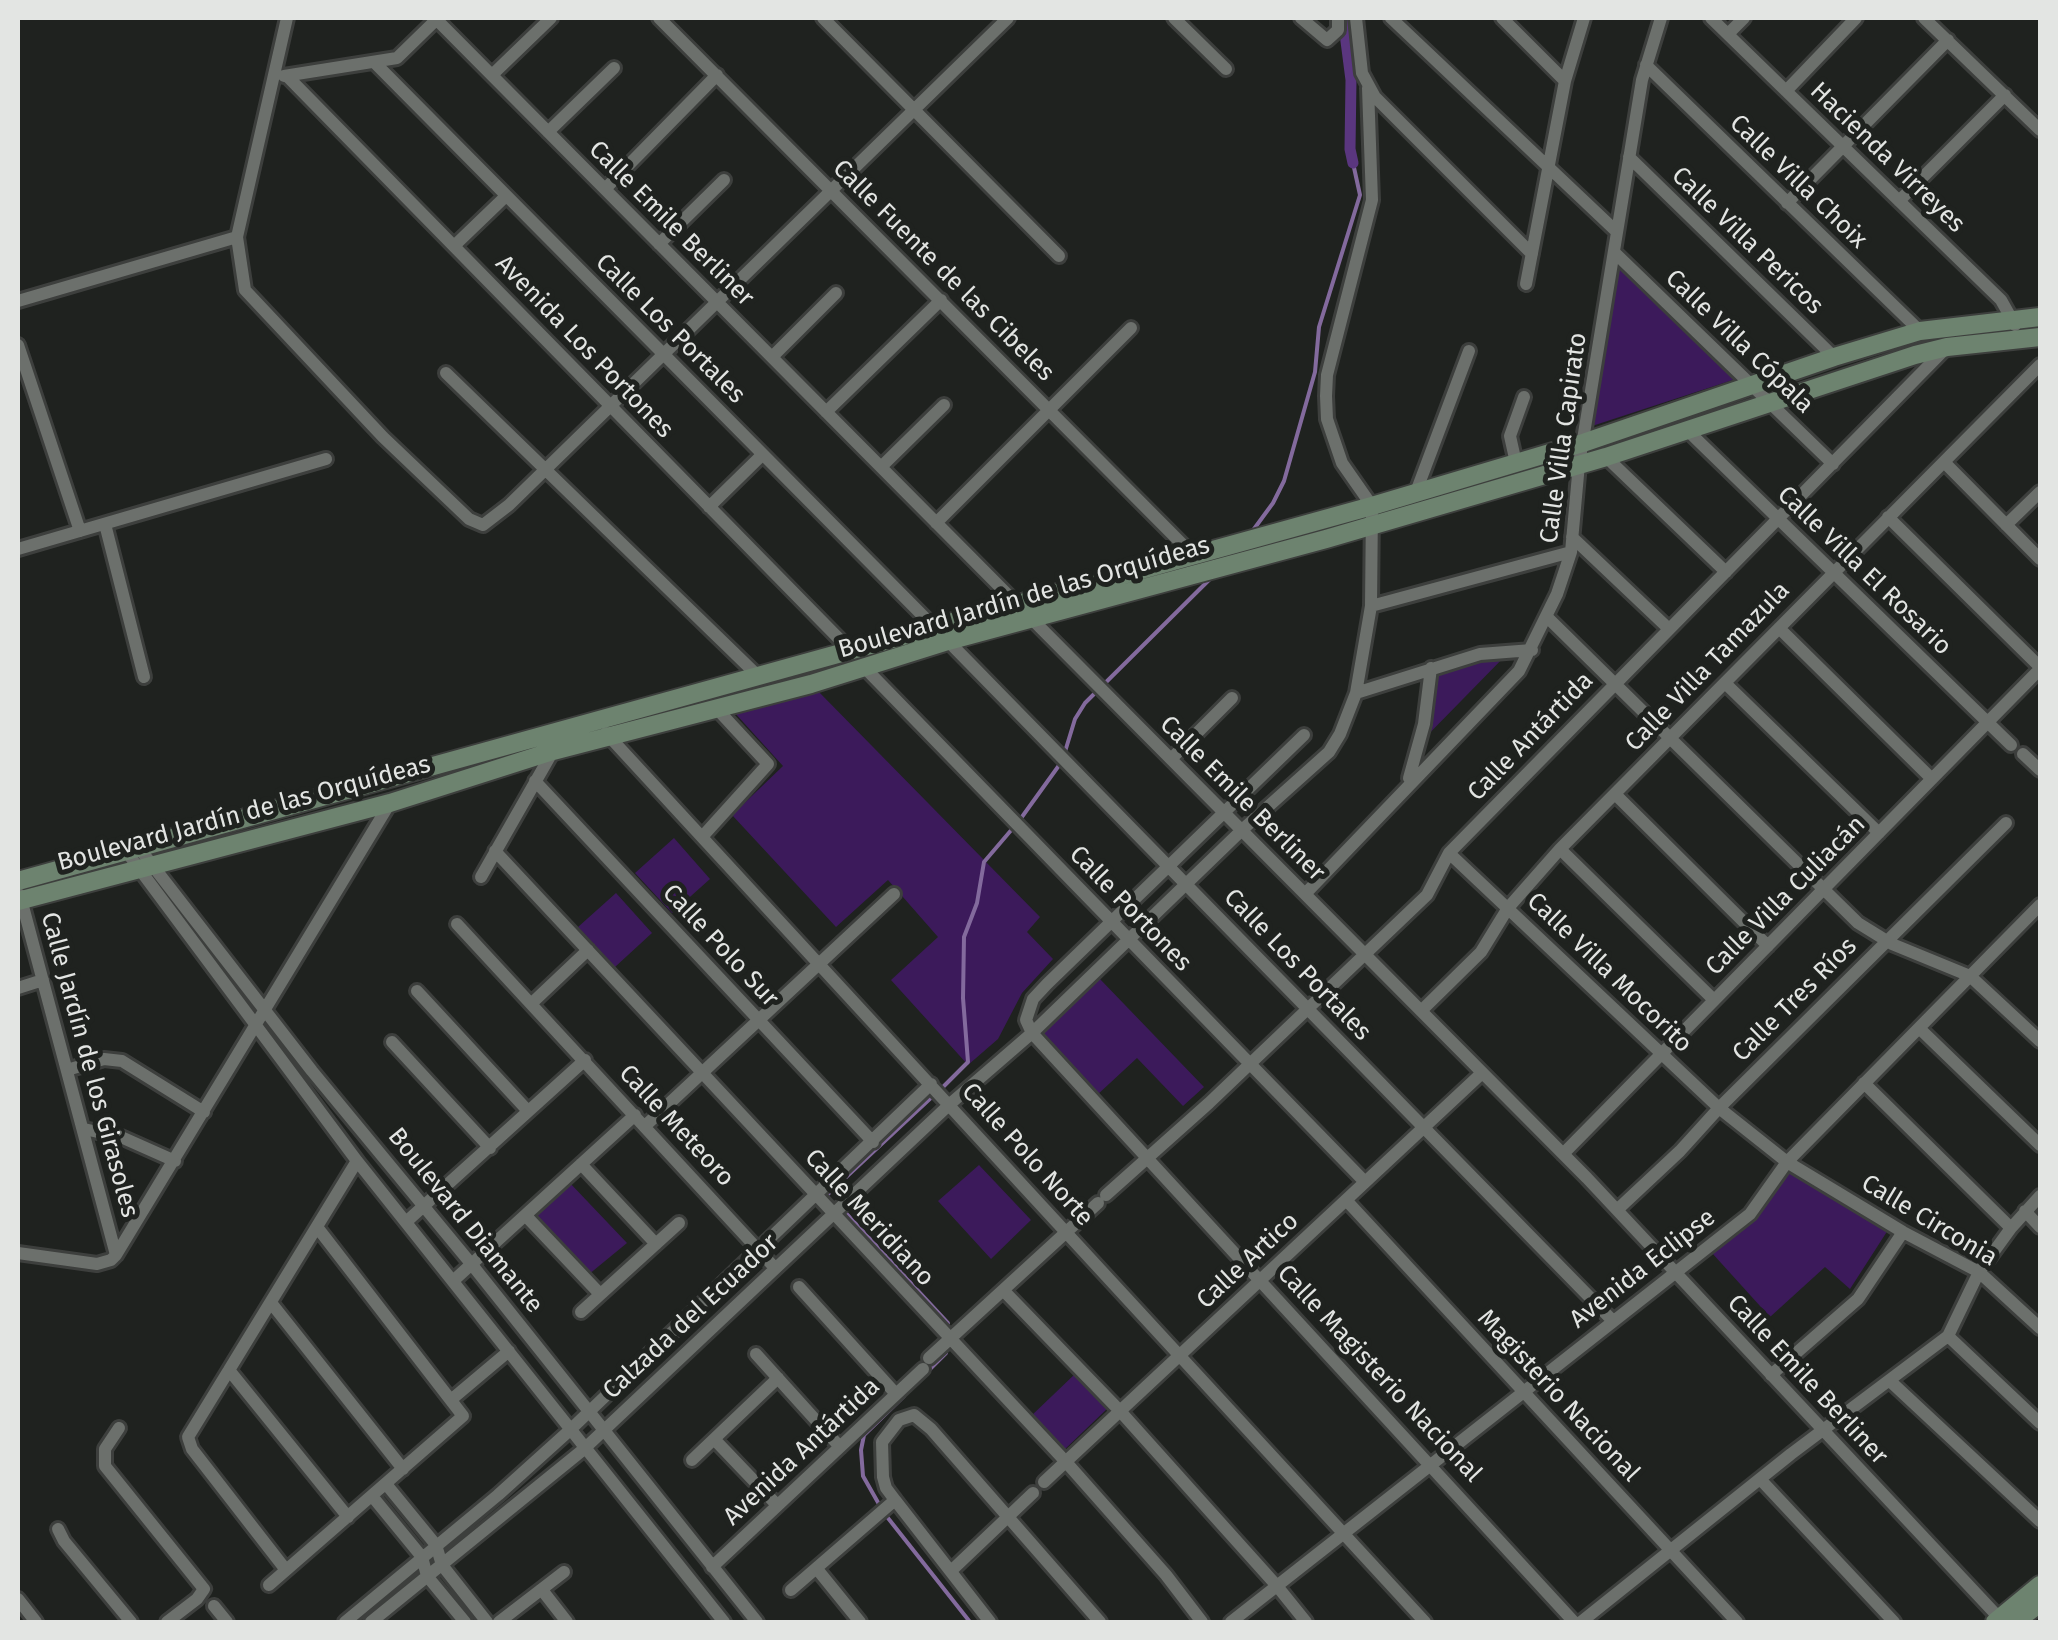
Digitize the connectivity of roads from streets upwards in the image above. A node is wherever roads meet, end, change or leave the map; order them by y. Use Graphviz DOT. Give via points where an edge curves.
graph roads {
  1 [pos="287,18"];
  2 [pos="437,18"];
  3 [pos="551,18"];
  4 [pos="659,18"];
  5 [pos="822,18"];
  6 [pos="1174,18"];
  7 [pos="1301,18"];
  8 [pos="1356,18"];
  9 [pos="1392,18"];
  10 [pos="1502,18"];
  11 [pos="1584,18"];
  12 [pos="1661,18"];
  13 [pos="1712,18"];
  14 [pos="1744,18"];
  15 [pos="1856,18"];
  16 [pos="1924,18"];
  17 [pos="1000,20"];
  18 [pos="1338,24"];
  19 [pos="1728,34"];
  20 [pos="1948,40"];
  21 [pos="375,62"];
  22 [pos="1646,65"];
  23 [pos="614,68"];
  24 [pos="1226,69"];
  25 [pos="492,75"];
  26 [pos="282,76"];
  27 [pos="717,76"];
  28 [pos="1565,81"];
  29 [pos="1368,88"];
  30 [pos="1786,90"];
  31 [pos="2005,95"];
  32 [pos="912,111"];
  33 [pos="2040,130"];
  34 [pos="548,132"];
  35 [pos="1843,147"];
  36 [pos="1630,157"];
  37 [pos="1548,169"];
  38 [pos="724,180"];
  39 [pos="605,189"];
  40 [pos="831,190"];
  41 [pos="506,196"];
  42 [pos="1899,202"];
  43 [pos="1788,203"];
  44 [pos="1617,232"];
  45 [pos="236,236"];
  46 [pos="659,244"];
  47 [pos="454,246"];
  48 [pos="1614,252"];
  49 [pos="1532,254"];
  50 [pos="1058,256"];
  51 [pos="1526,284"];
  52 [pos="836,293"];
  53 [pos="18,300"];
  54 [pos="941,300"];
  55 [pos="717,302"];
  56 [pos="2040,317"];
  57 [pos="2012,318"];
  58 [pos="1132,328"];
  59 [pos="1920,331"];
  60 [pos="2040,337"];
  61 [pos="2020,338"];
  62 [pos="18,344"];
  63 [pos="1947,347"];
  64 [pos="1469,351"];
  65 [pos="663,354"];
  66 [pos="1834,357"];
  67 [pos="772,358"];
  68 [pos="2040,365"];
  69 [pos="446,373"];
  70 [pos="1750,385"];
  71 [pos="1524,397"];
  72 [pos="1768,403"];
  73 [pos="944,405"];
  74 [pos="611,406"];
  75 [pos="1050,410"];
  76 [pos="826,412"];
  77 [pos="1686,429"];
  78 [pos="1583,443"];
  79 [pos="762,455"];
  80 [pos="1606,456"];
  81 [pos="326,459"];
  82 [pos="1944,462"];
  83 [pos="1516,463"];
  84 [pos="1579,464"];
  85 [pos="1832,464"];
  86 [pos="881,467"];
  87 [pos="545,470"];
  88 [pos="1416,492"];
  89 [pos="2040,492"];
  90 [pos="709,507"];
  91 [pos="1373,515"];
  92 [pos="1888,517"];
  93 [pos="1777,519"];
  94 [pos="936,523"];
  95 [pos="105,524"];
  96 [pos="2006,524"];
  97 [pos="80,530"];
  98 [pos="1572,537"];
  99 [pos="18,549"];
  100 [pos="1571,552"];
  101 [pos="1194,556"];
  102 [pos="2040,559"];
  103 [pos="1726,572"];
  104 [pos="1832,573"];
  105 [pos="1017,604"];
  106 [pos="1370,606"];
  107 [pos="1547,617"];
  108 [pos="1032,618"];
  109 [pos="934,627"];
  110 [pos="1779,628"];
  111 [pos="1669,629"];
  112 [pos="948,641"];
  113 [pos="850,649"];
  114 [pos="1532,650"];
  115 [pos="864,666"];
  116 [pos="1431,668"];
  117 [pos="2040,668"];
  118 [pos="757,675"];
  119 [pos="144,677"];
  120 [pos="1725,683"];
  121 [pos="1614,684"];
  122 [pos="1356,693"];
  123 [pos="1232,698"];
  124 [pos="717,709"];
  125 [pos="594,720"];
  126 [pos="1988,722"];
  127 [pos="1304,735"];
  128 [pos="609,737"];
  129 [pos="1670,738"];
  130 [pos="553,750"];
  131 [pos="1171,759"];
  132 [pos="2040,770"];
  133 [pos="1932,779"];
  134 [pos="536,781"];
  135 [pos="1406,785"];
  136 [pos="1616,794"];
  137 [pos="390,804"];
  138 [pos="1225,814"];
  139 [pos="2006,823"];
  140 [pos="1242,830"];
  141 [pos="1879,833"];
  142 [pos="702,837"];
  143 [pos="1560,848"];
  144 [pos="133,849"];
  145 [pos="495,851"];
  146 [pos="1449,853"];
  147 [pos="146,866"];
  148 [pos="1170,867"];
  149 [pos="480,876"];
  150 [pos="1186,884"];
  151 [pos="1824,889"];
  152 [pos="18,892"];
  153 [pos="894,894"];
  154 [pos="1305,894"];
  155 [pos="2040,905"];
  156 [pos="1508,908"];
  157 [pos="1111,923"];
  158 [pos="458,924"];
  159 [pos="1128,940"];
  160 [pos="1886,940"];
  161 [pos="1768,946"];
  162 [pos="588,950"];
  163 [pos="1364,954"];
  164 [pos="819,964"];
  165 [pos="1970,976"];
  166 [pos="43,980"];
  167 [pos="18,988"];
  168 [pos="417,991"];
  169 [pos="1714,1000"];
  170 [pos="532,1004"];
  171 [pos="1308,1008"];
  172 [pos="266,1009"];
  173 [pos="1421,1011"];
  174 [pos="758,1020"];
  175 [pos="256,1024"];
  176 [pos="1919,1028"];
  177 [pos="1032,1034"];
  178 [pos="2040,1041"];
  179 [pos="392,1042"];
  180 [pos="1662,1054"];
  181 [pos="585,1060"];
  182 [pos="1248,1065"];
  183 [pos="68,1070"];
  184 [pos="1482,1072"];
  185 [pos="702,1073"];
  186 [pos="931,1084"];
  187 [pos="1864,1084"];
  188 [pos="950,1104"];
  189 [pos="1718,1108"];
  190 [pos="204,1112"];
  191 [pos="528,1112"];
  192 [pos="640,1120"];
  193 [pos="1424,1127"];
  194 [pos="84,1129"];
  195 [pos="872,1142"];
  196 [pos="2040,1145"];
  197 [pos="490,1148"];
  198 [pos="1563,1154"];
  199 [pos="1148,1157"];
  200 [pos="356,1160"];
  201 [pos="175,1161"];
  202 [pos="1787,1162"];
  203 [pos="581,1164"];
  204 [pos="1365,1182"];
  205 [pos="816,1194"];
  206 [pos="2040,1196"];
  207 [pos="1346,1200"];
  208 [pos="426,1207"];
  209 [pos="1617,1210"];
  210 [pos="2025,1212"];
  211 [pos="834,1214"];
  212 [pos="526,1216"];
  213 [pos="406,1222"];
  214 [pos="678,1223"];
  215 [pos="316,1227"];
  216 [pos="2040,1227"];
  217 [pos="2011,1228"];
  218 [pos="1066,1232"];
  219 [pos="1903,1232"];
  220 [pos="656,1244"];
  221 [pos="758,1250"];
  222 [pos="18,1253"];
  223 [pos="116,1255"];
  224 [pos="473,1266"];
  225 [pos="775,1268"];
  226 [pos="1676,1272"];
  227 [pos="1980,1272"];
  228 [pos="1261,1279"];
  229 [pos="453,1281"];
  230 [pos="799,1287"];
  231 [pos="1003,1290"];
  232 [pos="600,1294"];
  233 [pos="272,1304"];
  234 [pos="581,1312"];
  235 [pos="1613,1321"];
  236 [pos="2040,1328"];
  237 [pos="1948,1336"];
  238 [pos="950,1338"];
  239 [pos="509,1350"];
  240 [pos="756,1354"];
  241 [pos="1180,1356"];
  242 [pos="229,1370"];
  243 [pos="1772,1375"];
  244 [pos="778,1378"];
  245 [pos="1890,1382"];
  246 [pos="1524,1392"];
  247 [pos="896,1394"];
  248 [pos="452,1398"];
  249 [pos="590,1411"];
  250 [pos="1120,1411"];
  251 [pos="2040,1423"];
  252 [pos="119,1428"];
  253 [pos="570,1430"];
  254 [pos="604,1430"];
  255 [pos="1823,1430"];
  256 [pos="714,1438"];
  257 [pos="840,1447"];
  258 [pos="584,1448"];
  259 [pos="692,1460"];
  260 [pos="1066,1462"];
  261 [pos="1432,1464"];
  262 [pos="403,1469"];
  263 [pos="1760,1479"];
  264 [pos="1044,1482"];
  265 [pos="386,1484"];
  266 [pos="1033,1492"];
  267 [pos="498,1495"];
  268 [pos="372,1496"];
  269 [pos="777,1505"];
  270 [pos="888,1507"];
  271 [pos="509,1511"];
  272 [pos="1008,1516"];
  273 [pos="348,1517"];
  274 [pos="2040,1521"];
  275 [pos="58,1529"];
  276 [pos="1344,1534"];
  277 [pos="436,1545"];
  278 [pos="1670,1551"];
  279 [pos="422,1556"];
  280 [pos="442,1565"];
  281 [pos="712,1567"];
  282 [pos="817,1569"];
  283 [pos="286,1570"];
  284 [pos="951,1570"];
  285 [pos="564,1572"];
  286 [pos="428,1576"];
  287 [pos="269,1584"];
  288 [pos="1277,1586"];
  289 [pos="2040,1586"];
  290 [pos="542,1590"];
  291 [pos="792,1590"];
  292 [pos="18,1599"];
  293 [pos="2040,1603"];
  294 [pos="214,1606"];
  295 [pos="36,1622"];
  296 [pos="131,1622"];
  297 [pos="167,1622"];
  298 [pos="227,1622"];
  299 [pos="345,1622"];
  300 [pos="371,1622"];
  301 [pos="465,1622"];
  302 [pos="487,1622"];
  303 [pos="499,1622"];
  304 [pos="568,1622"];
  305 [pos="724,1622"];
  306 [pos="757,1622"];
  307 [pos="860,1622"];
  308 [pos="990,1622"];
  309 [pos="1100,1622"];
  310 [pos="1202,1622"];
  311 [pos="1231,1622"];
  312 [pos="1306,1622"];
  313 [pos="1425,1622"];
  314 [pos="1578,1622"];
  315 [pos="1737,1622"];
  316 [pos="1894,1622"];
  317 [pos="2003,1622"];
  1 -- 26 [label="street"];
  2 -- 21 [label="street" via="401,56"];
  2 -- 25 [label="street, Calle Emile Berliner"];
  3 -- 25 [label="street"];
  4 -- 27 [label="street, Calle Fuente de las Cibeles"];
  5 -- 32 [label="street"];
  6 -- 24 [label="street"];
  7 -- 18 [label="street" via="1327,40"];
  8 -- 29 [label="street"];
  9 -- 37 [label="street"];
  10 -- 28 [label="street"];
  11 -- 28 [label="street"];
  12 -- 22 [label="street, Calle Villa Capirato"];
  13 -- 19 [label="street, Hacienda Virreyes"];
  14 -- 19 [label="street"];
  15 -- 30 [label="street"];
  16 -- 20 [label="street"];
  17 -- 32 [label="street"];
  19 -- 30 [label="street, Hacienda Virreyes"];
  20 -- 31 [label="street"];
  20 -- 35 [label="street"];
  21 -- 26 [label="street"];
  21 -- 41 [label="street, Calle Los Portales"];
  22 -- 36 [label="street, Calle Villa Capirato"];
  22 -- 43 [label="street, Calle Villa Choix"];
  23 -- 34 [label="street"];
  25 -- 34 [label="street, Calle Emile Berliner"];
  26 -- 45 [label="street"];
  26 -- 47 [label="street, Avenida Los Portones"];
  27 -- 39 [label="street"];
  27 -- 40 [label="street, Calle Fuente de las Cibeles"];
  28 -- 37 [label="street"];
  29 -- 49 [label="street"];
  29 -- 91 [label="street" via="1372,200 1326,396 1342,464"];
  30 -- 35 [label="street, Hacienda Virreyes"];
  31 -- 33 [label="street"];
  31 -- 42 [label="street"];
  32 -- 40 [label="street"];
  32 -- 50 [label="street"];
  34 -- 39 [label="street, Calle Emile Berliner"];
  35 -- 42 [label="street, Hacienda Virreyes"];
  35 -- 43 [label="street"];
  36 -- 44 [label="street, Calle Villa Capirato"];
  36 -- 66 [label="street, Calle Villa Pericos"];
  37 -- 44 [label="street"];
  37 -- 49 [label="street"];
  38 -- 46 [label="street"];
  39 -- 46 [label="street, Calle Emile Berliner"];
  40 -- 54 [label="street, Calle Fuente de las Cibeles"];
  40 -- 55 [label="street"];
  41 -- 47 [label="street"];
  41 -- 65 [label="street, Calle Los Portales"];
  42 -- 57 [label="street, Hacienda Virreyes"];
  43 -- 59 [label="street, Calle Villa Choix"];
  44 -- 48 [label="street, Calle Villa Capirato"];
  45 -- 53 [label="street"];
  45 -- 87 [label="street" via="245,290 469,518 483,526 492,522"];
  46 -- 55 [label="street, Calle Emile Berliner"];
  47 -- 74 [label="street, Avenida Los Portones"];
  48 -- 70 [label="street, Calle Villa Cópala"];
  48 -- 78 [label="street, Calle Villa Capirato"];
  49 -- 51 [label="street"];
  52 -- 67 [label="street"];
  54 -- 75 [label="street, Calle Fuente de las Cibeles"];
  54 -- 76 [label="street"];
  55 -- 65 [label="street"];
  55 -- 67 [label="street, Calle Emile Berliner"];
  56 -- 57 [label="street, Boulevard Jardín de las Orquídeas"];
  57 -- 59 [label="street, Boulevard Jardín de las Orquídeas"];
  57 -- 61 [label="street, Hacienda Virreyes"];
  58 -- 75 [label="street"];
  59 -- 66 [label="street, Boulevard Jardín de las Orquídeas"];
  60 -- 61 [label="street, Boulevard Jardín de las Orquídeas"];
  61 -- 63 [label="street, Boulevard Jardín de las Orquídeas"];
  62 -- 97 [label="street"];
  63 -- 72 [label="street, Boulevard Jardín de las Orquídeas"];
  63 -- 85 [label="street, Calle Antártida"];
  64 -- 88 [label="street"];
  65 -- 74 [label="street"];
  65 -- 79 [label="street, Calle Los Portales"];
  66 -- 70 [label="street, Boulevard Jardín de las Orquídeas"];
  67 -- 76 [label="street, Calle Emile Berliner"];
  68 -- 82 [label="street, Calle Villa Tamazula"];
  69 -- 87 [label="street"];
  70 -- 72 [label="street, Calle Villa Cópala"];
  70 -- 78 [label="street, Boulevard Jardín de las Orquídeas"];
  71 -- 83 [label="street" via="1510,436"];
  72 -- 77 [label="street, Boulevard Jardín de las Orquídeas"];
  72 -- 85 [label="street, Calle Villa Cópala"];
  73 -- 86 [label="street"];
  74 -- 87 [label="street"];
  74 -- 90 [label="street, Avenida Los Portones"];
  75 -- 94 [label="street"];
  75 -- 101 [label="street, Calle Fuente de las Cibeles"];
  76 -- 86 [label="street, Calle Emile Berliner"];
  77 -- 80 [label="street, Boulevard Jardín de las Orquídeas"];
  77 -- 93 [label="street, Calle Villa El Rosario"];
  78 -- 83 [label="street, Boulevard Jardín de las Orquídeas"];
  78 -- 84 [label="street, Calle Villa Capirato"];
  79 -- 90 [label="street"];
  79 -- 109 [label="street, Calle Los Portales"];
  80 -- 84 [label="street, Boulevard Jardín de las Orquídeas"];
  80 -- 103 [label="street"];
  81 -- 95 [label="street"];
  82 -- 92 [label="street, Calle Villa Tamazula"];
  82 -- 96 [label="street"];
  83 -- 88 [label="street, Boulevard Jardín de las Orquídeas"];
  84 -- 91 [label="street, Boulevard Jardín de las Orquídeas"];
  84 -- 98 [label="street, Calle Villa Capirato"];
  85 -- 93 [label="street, Calle Antártida"];
  86 -- 94 [label="street, Calle Emile Berliner"];
  87 -- 118 [label="street"];
  88 -- 91 [label="street, Boulevard Jardín de las Orquídeas"];
  89 -- 96 [label="street"];
  90 -- 113 [label="street, Avenida Los Portones"];
  91 -- 101 [label="street, Boulevard Jardín de las Orquídeas" via="1291,526"];
  91 -- 106 [label="street, Calzada del Ecuador"];
  91 -- 108 [label="street, Boulevard Jardín de las Orquídeas" via="1242,563"];
  92 -- 104 [label="street, Calle Villa Tamazula"];
  92 -- 117 [label="street"];
  93 -- 103 [label="street, Calle Antártida"];
  93 -- 104 [label="street, Calle Villa El Rosario"];
  94 -- 105 [label="street, Calle Emile Berliner"];
  95 -- 97 [label="street"];
  95 -- 119 [label="street"];
  96 -- 102 [label="street"];
  97 -- 99 [label="street"];
  98 -- 100 [label="street, Calle Villa Capirato"];
  98 -- 111 [label="street"];
  100 -- 106 [label="street"];
  100 -- 107 [label="street, Calle Villa Capirato"];
  101 -- 105 [label="street, Boulevard Jardín de las Orquídeas"];
  103 -- 111 [label="street, Calle Antártida"];
  104 -- 110 [label="street, Calle Villa Tamazula"];
  104 -- 126 [label="street, Calle Villa El Rosario"];
  105 -- 108 [label="street, Calle Emile Berliner"];
  105 -- 109 [label="street, Boulevard Jardín de las Orquídeas"];
  106 -- 122 [label="street, Calzada del Ecuador"];
  107 -- 114 [label="street, Calle Villa Capirato"];
  107 -- 121 [label="street"];
  108 -- 112 [label="street, Boulevard Jardín de las Orquídeas"];
  108 -- 131 [label="street, Calle Emile Berliner"];
  109 -- 113 [label="street, Boulevard Jardín de las Orquídeas"];
  110 -- 120 [label="street, Calle Villa Tamazula"];
  110 -- 133 [label="street"];
  111 -- 121 [label="street, Calle Antártida"];
  112 -- 115 [label="street, Boulevard Jardín de las Orquídeas"];
  112 -- 148 [label="street, Calle Los Portales"];
  113 -- 118 [label="street, Boulevard Jardín de las Orquídeas"];
  114 -- 116 [label="street" via="1480,654"];
  114 -- 135 [label="street, Calle Villa Capirato"];
  115 -- 124 [label="street, Boulevard Jardín de las Orquídeas"];
  115 -- 157 [label="street, Calle Portones"];
  116 -- 122 [label="street"];
  116 -- 135 [label="street"];
  117 -- 126 [label="street, Calle Villa Culiacán"];
  118 -- 125 [label="street, Boulevard Jardín de las Orquídeas"];
  120 -- 129 [label="street, Calle Villa Tamazula"];
  120 -- 141 [label="street"];
  121 -- 129 [label="street"];
  121 -- 146 [label="street, Calle Antártida"];
  122 -- 140 [label="street, Calzada del Ecuador" via="1320,763"];
  123 -- 131 [label="street"];
  124 -- 128 [label="street, Boulevard Jardín de las Orquídeas"];
  124 -- 142 [label="street" via="768,764"];
  125 -- 128 [label="street, Calle Polo Norte"];
  125 -- 144 [label="street, Boulevard Jardín de las Orquídeas"];
  126 -- 132 [label="street, Calle Villa El Rosario"];
  126 -- 133 [label="street, Calle Villa Culiacán"];
  127 -- 138 [label="street"];
  128 -- 130 [label="street, Boulevard Jardín de las Orquídeas"];
  128 -- 142 [label="street, Calle Polo Norte"];
  129 -- 136 [label="street, Calle Villa Tamazula"];
  129 -- 151 [label="street"];
  130 -- 134 [label="street"];
  130 -- 137 [label="street, Boulevard Jardín de las Orquídeas"];
  131 -- 138 [label="street, Calle Emile Berliner"];
  133 -- 141 [label="street, Calle Villa Culiacán"];
  134 -- 145 [label="street"];
  134 -- 174 [label="street, Calle Polo Sur"];
  135 -- 154 [label="street, Calle Villa Capirato"];
  136 -- 143 [label="street, Calle Villa Tamazula"];
  136 -- 161 [label="street"];
  137 -- 147 [label="street, Boulevard Jardín de las Orquídeas"];
  137 -- 172 [label="street"];
  138 -- 140 [label="street, Calle Emile Berliner"];
  138 -- 148 [label="street"];
  139 -- 160 [label="street, Calle Tres Ríos"];
  140 -- 150 [label="street, Calzada del Ecuador"];
  140 -- 154 [label="street, Calle Emile Berliner"];
  141 -- 151 [label="street, Calle Villa Culiacán"];
  142 -- 164 [label="street, Calle Polo Norte"];
  143 -- 156 [label="street, Calle Villa Tamazula"];
  143 -- 169 [label="street"];
  144 -- 147 [label="street, Boulevard Diamante"];
  144 -- 152 [label="street, Boulevard Jardín de las Orquídeas"];
  145 -- 149 [label="street"];
  145 -- 162 [label="street, Calle Meridiano"];
  146 -- 156 [label="street, Calle Villa Mocorito"];
  146 -- 163 [label="street, Calle Antártida" via="1427,894"];
  147 -- 152 [label="street, Boulevard Jardín de las Orquídeas"];
  147 -- 172 [label="street, Boulevard Diamante"];
  147 -- 175 [label="street, Boulevard Diamante"];
  148 -- 150 [label="street, Calle Los Portales"];
  148 -- 157 [label="street"];
  150 -- 159 [label="street, Calzada del Ecuador"];
  150 -- 171 [label="street, Calle Los Portales"];
  151 -- 160 [label="street"];
  151 -- 161 [label="street, Calle Villa Culiacán"];
  152 -- 166 [label="street, Calle Jardín de los Girasoles"];
  153 -- 164 [label="street"];
  154 -- 163 [label="street, Calle Emile Berliner"];
  155 -- 165 [label="street, Avenida Eclipse"];
  156 -- 173 [label="street, Calle Villa Tamazula" via="1481,952"];
  156 -- 180 [label="street, Calle Villa Mocorito"];
  157 -- 159 [label="street, Calle Portones"];
  157 -- 177 [label="street" via="1033,1000 1026,1020"];
  158 -- 170 [label="street"];
  159 -- 177 [label="street, Calzada del Ecuador"];
  159 -- 182 [label="street, Calle Portones"];
  160 -- 165 [label="street"];
  160 -- 189 [label="street, Calle Tres Ríos"];
  161 -- 169 [label="street, Calle Villa Culiacán"];
  162 -- 170 [label="street"];
  162 -- 185 [label="street, Calle Meridiano"];
  163 -- 171 [label="street, Calle Antártida"];
  163 -- 173 [label="street, Calle Emile Berliner"];
  164 -- 174 [label="street"];
  164 -- 186 [label="street, Calle Polo Norte"];
  165 -- 176 [label="street, Avenida Eclipse"];
  165 -- 178 [label="street"];
  166 -- 167 [label="street"];
  166 -- 183 [label="street, Calle Jardín de los Girasoles"];
  168 -- 191 [label="street"];
  169 -- 180 [label="street, Calle Villa Culiacán"];
  170 -- 181 [label="street"];
  171 -- 182 [label="street, Calle Antártida"];
  171 -- 193 [label="street, Calle Los Portales"];
  172 -- 175 [label="street"];
  172 -- 208 [label="street, Boulevard Diamante"];
  173 -- 184 [label="street, Calle Emile Berliner"];
  174 -- 185 [label="street"];
  174 -- 195 [label="street, Calle Polo Sur"];
  175 -- 190 [label="street"];
  175 -- 200 [label="street, Boulevard Diamante"];
  176 -- 187 [label="street, Avenida Eclipse"];
  176 -- 196 [label="street"];
  177 -- 188 [label="street, Calzada del Ecuador"];
  177 -- 199 [label="street"];
  179 -- 197 [label="street"];
  180 -- 189 [label="street, Calle Villa Mocorito"];
  180 -- 198 [label="street, Calle Villa Culiacán"];
  181 -- 191 [label="street, Calle Meteoro"];
  181 -- 192 [label="street, Calle Meteoro"];
  182 -- 199 [label="street, Calle Antártida"];
  182 -- 204 [label="street, Calle Portones"];
  183 -- 190 [label="street" via="122,1061"];
  183 -- 194 [label="street, Calle Jardín de los Girasoles"];
  184 -- 193 [label="street, Calle Artico"];
  184 -- 198 [label="street, Calle Emile Berliner"];
  185 -- 192 [label="street"];
  185 -- 205 [label="street, Calle Meridiano"];
  186 -- 188 [label="street, Calle Polo Norte"];
  186 -- 195 [label="street, Calzada del Ecuador"];
  187 -- 202 [label="street, Avenida Eclipse"];
  187 -- 217 [label="street"];
  188 -- 211 [label="street, Calzada del Ecuador"];
  188 -- 218 [label="street, Calle Polo Norte"];
  189 -- 202 [label="street, Calle Villa Mocorito"];
  189 -- 209 [label="street, Calle Tres Ríos"];
  190 -- 201 [label="street"];
  191 -- 197 [label="street, Calle Meteoro"];
  192 -- 203 [label="street"];
  192 -- 221 [label="street, Calle Meteoro"];
  193 -- 204 [label="street, Calle Artico"];
  193 -- 235 [label="street, Calle Los Portales"];
  194 -- 201 [label="street"];
  194 -- 223 [label="street, Calle Jardín de los Girasoles"];
  195 -- 205 [label="street, Calzada del Ecuador"];
  197 -- 208 [label="street, Calle Meteoro"];
  198 -- 209 [label="street, Calle Emile Berliner"];
  199 -- 218 [label="street, Avenida Antártida"];
  199 -- 228 [label="street, Calle Magisterio Nacional"];
  200 -- 213 [label="street, Boulevard Diamante"];
  200 -- 215 [label="street"];
  201 -- 223 [label="street"];
  202 -- 219 [label="street, Calle Circonia"];
  202 -- 226 [label="street, Avenida Eclipse" via="1750,1214"];
  203 -- 212 [label="street"];
  203 -- 220 [label="street"];
  204 -- 207 [label="street, Calle Artico"];
  205 -- 211 [label="street, Calle Meridiano"];
  205 -- 221 [label="street, Calzada del Ecuador"];
  206 -- 210 [label="street"];
  207 -- 228 [label="street, Calle Artico"];
  207 -- 246 [label="street, Magisterio Nacional"];
  208 -- 213 [label="street, Calle Meteoro"];
  208 -- 224 [label="street, Boulevard Diamante"];
  209 -- 226 [label="street, Calle Emile Berliner"];
  210 -- 216 [label="street"];
  210 -- 217 [label="street"];
  211 -- 225 [label="street, Calzada del Ecuador"];
  211 -- 238 [label="street, Calle Meridiano"];
  212 -- 224 [label="street"];
  212 -- 232 [label="street"];
  213 -- 229 [label="street, Boulevard Diamante"];
  214 -- 220 [label="street"];
  215 -- 233 [label="street"];
  215 -- 248 [label="street"];
  217 -- 227 [label="street"];
  218 -- 231 [label="street, Avenida Antártida"];
  218 -- 241 [label="street, Calle Polo Norte"];
  219 -- 227 [label="street, Calle Circonia"];
  219 -- 243 [label="street" via="1858,1299"];
  220 -- 232 [label="street"];
  221 -- 225 [label="street, Calle Meteoro"];
  221 -- 249 [label="street, Calzada del Ecuador"];
  222 -- 223 [label="street" via="97,1264"];
  224 -- 229 [label="street"];
  224 -- 249 [label="street, Boulevard Diamante"];
  225 -- 254 [label="street, Calzada del Ecuador"];
  226 -- 235 [label="street, Avenida Eclipse"];
  226 -- 243 [label="street, Calle Emile Berliner"];
  227 -- 236 [label="street, Calle Circonia"];
  227 -- 237 [label="street"];
  228 -- 241 [label="street, Calle Artico"];
  228 -- 261 [label="street, Calle Magisterio Nacional"];
  229 -- 239 [label="street, Boulevard Diamante"];
  230 -- 247 [label="street"];
  231 -- 238 [label="street, Avenida Antártida"];
  231 -- 250 [label="street"];
  232 -- 234 [label="street"];
  233 -- 242 [label="street"];
  233 -- 262 [label="street"];
  235 -- 246 [label="street, Avenida Eclipse"];
  237 -- 245 [label="street"];
  237 -- 251 [label="street"];
  238 -- 247 [label="street, Avenida Antártida"];
  238 -- 260 [label="street, Calle Meridiano"];
  239 -- 248 [label="street"];
  239 -- 253 [label="street, Boulevard Diamante"];
  240 -- 244 [label="street"];
  241 -- 250 [label="street, Calle Artico"];
  241 -- 276 [label="street, Calle Polo Norte"];
  242 -- 273 [label="street"];
  242 -- 283 [label="street" via="192,1427 189,1444"];
  243 -- 255 [label="street, Calle Emile Berliner"];
  244 -- 256 [label="street"];
  244 -- 257 [label="street"];
  245 -- 255 [label="street"];
  245 -- 274 [label="street"];
  246 -- 261 [label="street, Avenida Eclipse"];
  246 -- 278 [label="street, Magisterio Nacional"];
  247 -- 257 [label="street, Avenida Antártida"];
  248 -- 262 [label="street" via="460,1421"];
  249 -- 253 [label="street, Calzada del Ecuador"];
  249 -- 254 [label="street, Boulevard Diamante"];
  250 -- 260 [label="street, Calle Artico"];
  250 -- 288 [label="street"];
  252 -- 297 [label="street" via="104,1454 106,1466 204,1589"];
  253 -- 258 [label="street, Boulevard Diamante"];
  253 -- 267 [label="street, Calzada del Ecuador"];
  254 -- 258 [label="street, Calzada del Ecuador"];
  254 -- 281 [label="street, Boulevard Diamante"];
  255 -- 263 [label="street"];
  255 -- 317 [label="street, Calle Emile Berliner"];
  256 -- 259 [label="street"];
  256 -- 269 [label="street"];
  257 -- 269 [label="street, Avenida Antártida"];
  258 -- 271 [label="street, Calzada del Ecuador"];
  258 -- 305 [label="street, Boulevard Diamante"];
  260 -- 264 [label="street, Calle Artico"];
  260 -- 310 [label="street, Calle Meridiano"];
  261 -- 276 [label="street, Avenida Eclipse"];
  261 -- 314 [label="street, Calle Magisterio Nacional"];
  262 -- 265 [label="street"];
  263 -- 278 [label="street"];
  263 -- 316 [label="street"];
  265 -- 268 [label="street"];
  265 -- 277 [label="street"];
  266 -- 272 [label="street"];
  267 -- 271 [label="street"];
  267 -- 277 [label="street, Calzada del Ecuador"];
  268 -- 273 [label="street"];
  268 -- 279 [label="street"];
  269 -- 281 [label="street, Avenida Antártida"];
  270 -- 272 [label="street" via="882,1442 899,1420 914,1415"];
  270 -- 282 [label="street"];
  270 -- 284 [label="street"];
  271 -- 280 [label="street, Calzada del Ecuador"];
  272 -- 284 [label="street"];
  272 -- 309 [label="street"];
  273 -- 283 [label="street"];
  275 -- 296 [label="street"];
  276 -- 288 [label="street, Avenida Eclipse"];
  276 -- 313 [label="street, Calle Polo Norte"];
  277 -- 279 [label="street, Calzada del Ecuador"];
  277 -- 280 [label="street"];
  278 -- 314 [label="street"];
  278 -- 315 [label="street, Magisterio Nacional"];
  279 -- 286 [label="street"];
  279 -- 299 [label="street, Calzada del Ecuador"];
  280 -- 286 [label="street, Calzada del Ecuador"];
  280 -- 302 [label="street"];
  281 -- 306 [label="street, Boulevard Diamante"];
  282 -- 291 [label="street"];
  282 -- 307 [label="street"];
  283 -- 287 [label="street"];
  284 -- 308 [label="street"];
  285 -- 290 [label="street"];
  286 -- 300 [label="street, Calzada del Ecuador"];
  286 -- 301 [label="street"];
  288 -- 311 [label="street, Avenida Eclipse"];
  288 -- 312 [label="street"];
  289 -- 317 [label="street"];
  290 -- 303 [label="street"];
  290 -- 304 [label="street"];
  292 -- 295 [label="street"];
  293 -- 317 [label="street"];
  294 -- 298 [label="street"];
}
